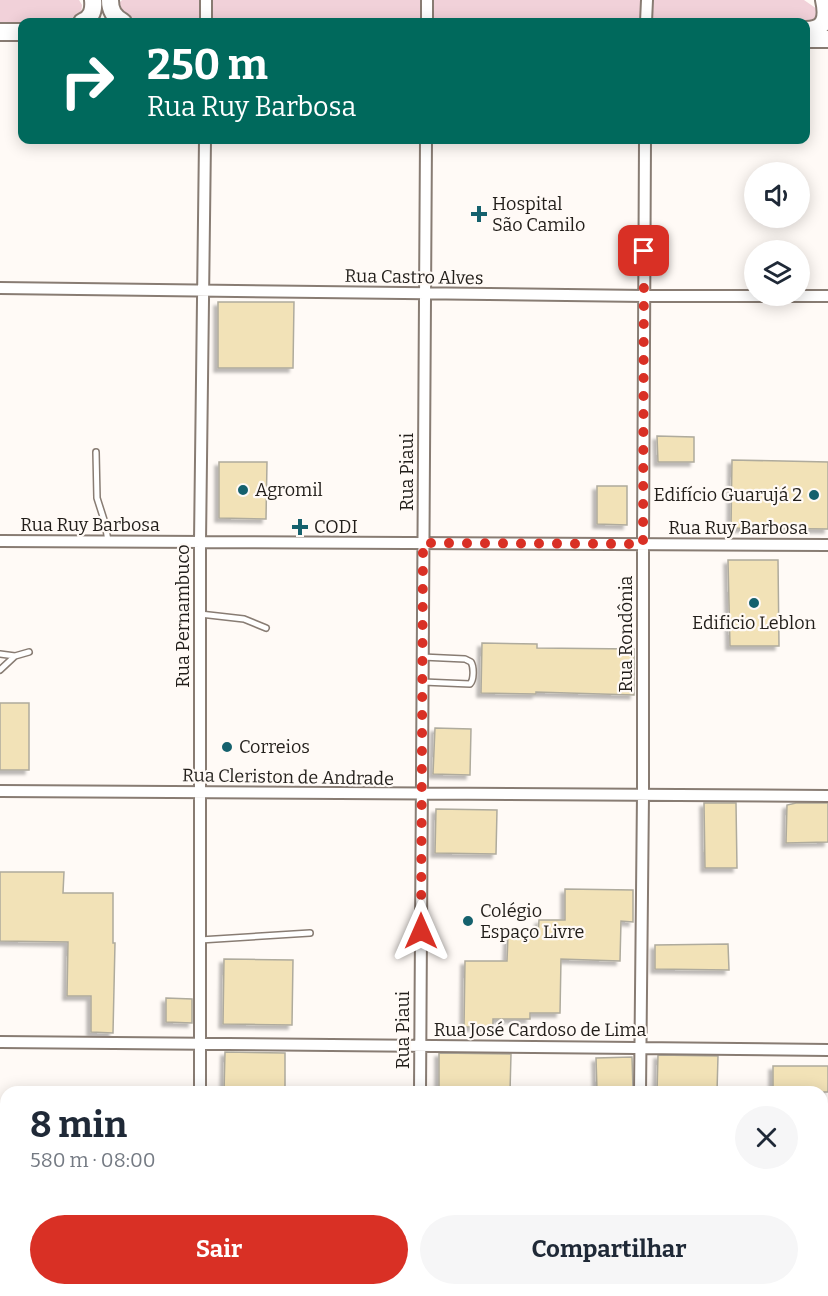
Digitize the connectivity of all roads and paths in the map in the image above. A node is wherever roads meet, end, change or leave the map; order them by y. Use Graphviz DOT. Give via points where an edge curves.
graph roads {
  1 [pos="93,0"];
  2 [pos="110,0"];
  3 [pos="206,0"];
  4 [pos="427,0"];
  5 [pos="647,0"];
  6 [pos="824,0"];
  7 [pos="88,18"];
  8 [pos="115,18"];
  9 [pos="206,18"];
  10 [pos="427,18"];
  11 [pos="646,18"];
  12 [pos="810,30"];
  13 [pos="0,32"];
  14 [pos="18,32"];
  15 [pos="810,39"];
  16 [pos="828,39"];
  17 [pos="205,144"];
  18 [pos="426,144"];
  19 [pos="645,144"];
  20 [pos="0,288"];
  21 [pos="204,291"];
  22 [pos="424,294"];
  23 [pos="644,296"];
  24 [pos="828,296"];
  25 [pos="96,452"];
  26 [pos="0,541"];
  27 [pos="108,541"];
  28 [pos="200,541"];
  29 [pos="423,543"];
  30 [pos="643,544"];
  31 [pos="828,544"];
  32 [pos="200,614"];
  33 [pos="266,628"];
  34 [pos="29,652"];
  35 [pos="0,654"];
  36 [pos="15,656"];
  37 [pos="422,657"];
  38 [pos="0,670"];
  39 [pos="423,682"];
  40 [pos="0,791"];
  41 [pos="199,792"];
  42 [pos="643,794"];
  43 [pos="421,795"];
  44 [pos="828,796"];
  45 [pos="310,933"];
  46 [pos="200,940"];
  47 [pos="0,1042"];
  48 [pos="200,1044"];
  49 [pos="420,1047"];
  50 [pos="640,1047"];
  51 [pos="828,1050"];
  52 [pos="200,1086"];
  53 [pos="420,1086"];
  54 [pos="640,1086"];
  1 -- 7 [label="main road" via="94,8"];
  2 -- 8 [label="main road"];
  3 -- 9 [label="street"];
  4 -- 10 [label="street"];
  5 -- 11 [label="street"];
  6 -- 12 [label="main road" via="824,23"];
  13 -- 14 [label="main road"];
  15 -- 16 [label="main road"];
  17 -- 21 [label="street, Rua Pernambuco"];
  18 -- 22 [label="street, Rua Piaui"];
  19 -- 23 [label="street, Rua Rondônia"];
  20 -- 21 [label="street, Rua Castro Alves"];
  21 -- 22 [label="street, Rua Castro Alves"];
  21 -- 28 [label="street, Rua Pernambuco"];
  22 -- 23 [label="street, Rua Castro Alves"];
  22 -- 29 [label="street, Rua Piaui"];
  23 -- 24 [label="street, Rua Castro Alves"];
  23 -- 30 [label="street, Rua Rondônia"];
  25 -- 27 [label="lane" via="97,498"];
  26 -- 27 [label="street, Rua Ruy Barbosa"];
  27 -- 28 [label="street, Rua Ruy Barbosa"];
  28 -- 29 [label="street, Rua Ruy Barbosa"];
  28 -- 32 [label="street, Rua Pernambuco"];
  29 -- 30 [label="street, Rua Ruy Barbosa"];
  29 -- 37 [label="street, Rua Piaui"];
  30 -- 31 [label="street, Rua Ruy Barbosa"];
  30 -- 42 [label="street, Rua Rondônia"];
  32 -- 33 [label="lane" via="244,619"];
  32 -- 41 [label="street, Rua Pernambuco"];
  34 -- 36 [label="lane"];
  35 -- 36 [label="lane"];
  36 -- 38 [label="lane"];
  37 -- 39 [label="street, Rua Piaui"];
  37 -- 39 [label="lane" via="465,659 473,668 470,684"];
  39 -- 43 [label="street, Rua Piaui"];
  40 -- 41 [label="street, Rua Cleriston de Andrade"];
  41 -- 43 [label="street, Rua Cleriston de Andrade"];
  41 -- 46 [label="street, Rua Pernambuco"];
  42 -- 43 [label="street, Rua Cleriston de Andrade"];
  42 -- 44 [label="street, Rua Cleriston de Andrade"];
  42 -- 50 [label="street, Rua Rondônia"];
  43 -- 49 [label="street, Rua Piaui"];
  45 -- 46 [label="lane"];
  46 -- 48 [label="street, Rua Pernambuco"];
  47 -- 48 [label="street, Rua José Cardoso de Lima"];
  48 -- 49 [label="street, Rua José Cardoso de Lima"];
  48 -- 52 [label="street, Rua Pernambuco"];
  49 -- 50 [label="street, Rua José Cardoso de Lima"];
  49 -- 53 [label="street, Rua Piaui"];
  50 -- 51 [label="street, Rua José Cardoso de Lima"];
  50 -- 54 [label="street, Rua Rondônia"];
}
